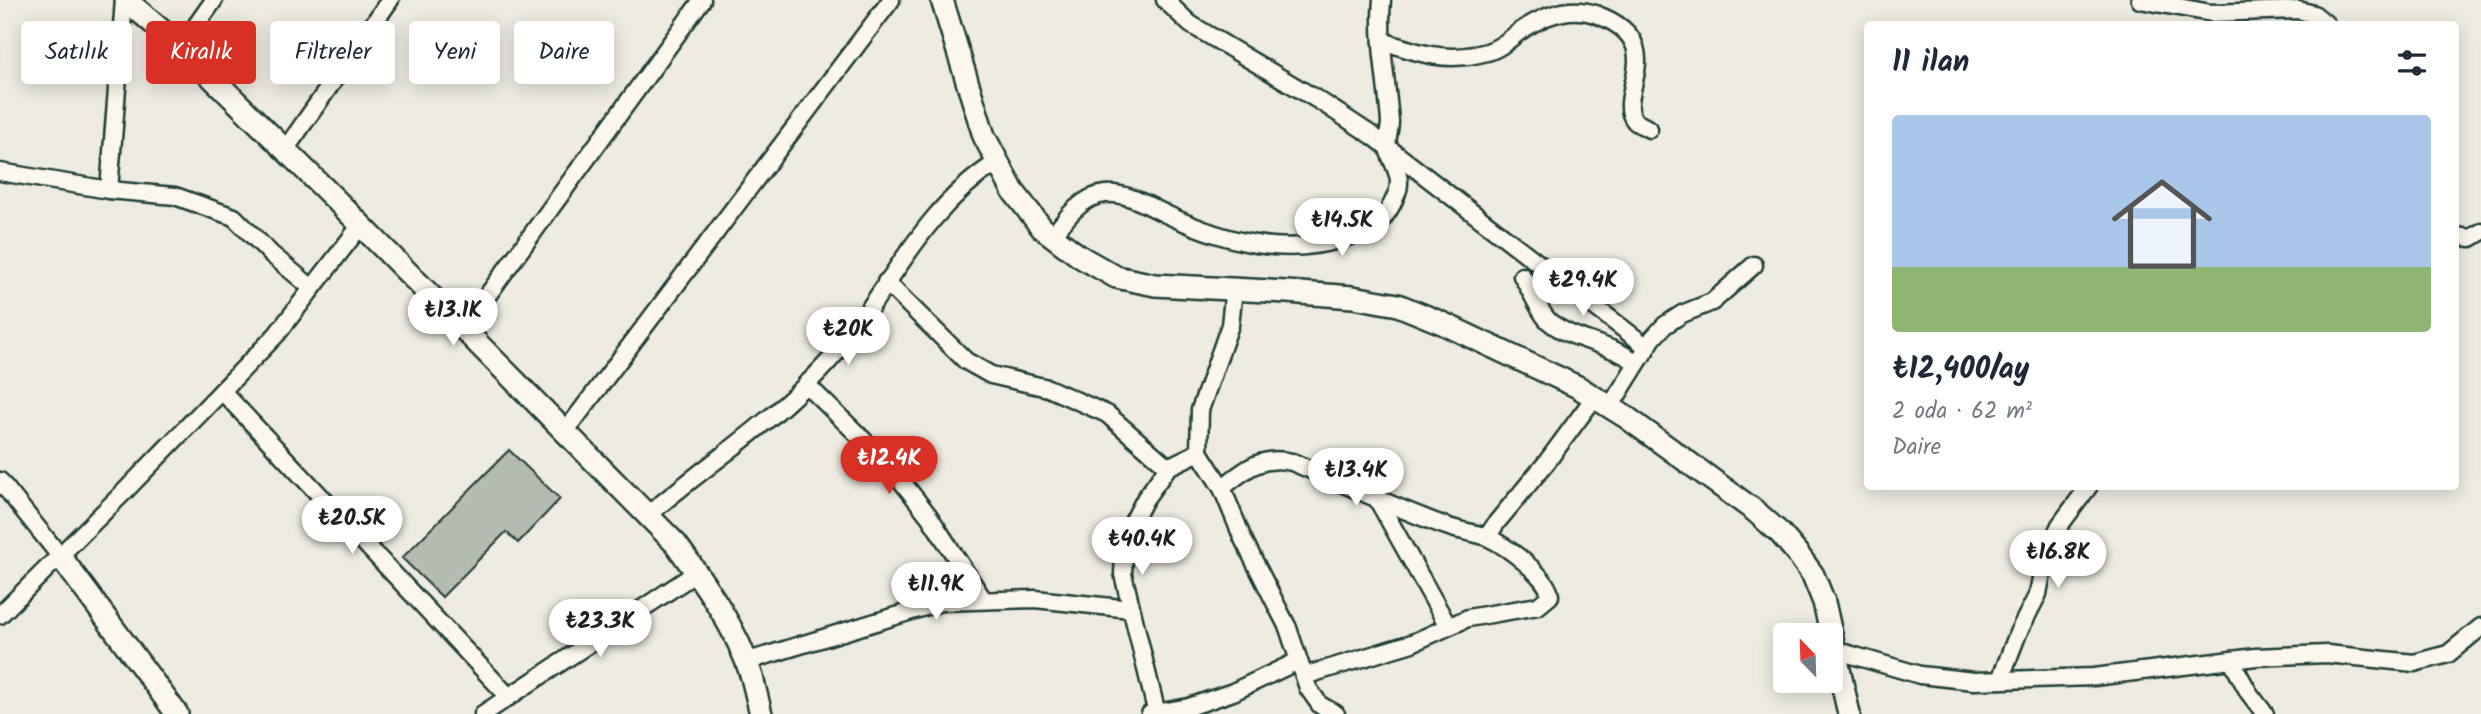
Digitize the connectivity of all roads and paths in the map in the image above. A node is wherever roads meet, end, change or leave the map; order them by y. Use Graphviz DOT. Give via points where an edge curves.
graph roads {
  1 [pos="125,0"];
  2 [pos="214,0"];
  3 [pos="390,0"];
  4 [pos="702,0"];
  5 [pos="891,0"];
  6 [pos="942,0"];
  7 [pos="1165,0"];
  8 [pos="1382,0"];
  9 [pos="2140,0"];
  10 [pos="150,21"];
  11 [pos="199,21"];
  12 [pos="2322,21"];
  13 [pos="1383,41"];
  14 [pos="218,84"];
  15 [pos="1649,129"];
  16 [pos="1387,147"];
  17 [pos="285,150"];
  18 [pos="996,163"];
  19 [pos="0,172"];
  20 [pos="109,190"];
  21 [pos="361,225"];
  22 [pos="2481,232"];
  23 [pos="1053,236"];
  24 [pos="2459,236"];
  25 [pos="1754,265"];
  26 [pos="1522,276"];
  27 [pos="886,282"];
  28 [pos="312,288"];
  29 [pos="1234,289"];
  30 [pos="463,329"];
  31 [pos="1647,347"];
  32 [pos="1637,363"];
  33 [pos="806,384"];
  34 [pos="222,391"];
  35 [pos="1602,402"];
  36 [pos="565,432"];
  37 [pos="1199,452"];
  38 [pos="1168,467"];
  39 [pos="0,481"];
  40 [pos="1222,488"];
  41 [pos="2086,490"];
  42 [pos="1376,497"];
  43 [pos="649,514"];
  44 [pos="1488,537"];
  45 [pos="60,556"];
  46 [pos="696,573"];
  47 [pos="983,599"];
  48 [pos="1131,609"];
  49 [pos="0,615"];
  50 [pos="1829,623"];
  51 [pos="1448,626"];
  52 [pos="2481,627"];
  53 [pos="1843,652"];
  54 [pos="2231,660"];
  55 [pos="746,662"];
  56 [pos="1301,669"];
  57 [pos="2000,680"];
  58 [pos="1843,687"];
  59 [pos="509,697"];
  60 [pos="177,714"];
  61 [pos="483,714"];
  62 [pos="761,714"];
  63 [pos="1155,714"];
  64 [pos="1336,714"];
  65 [pos="1849,714"];
  66 [pos="2265,714"];
  1 -- 10 [label="street"];
  1 -- 20 [label="street"];
  2 -- 11 [label="street"];
  3 -- 17 [label="street"];
  4 -- 30 [label="street"];
  5 -- 36 [label="street"];
  6 -- 18 [label="street" via="973,106"];
  7 -- 16 [label="street" via="1190,24"];
  8 -- 13 [label="street"];
  9 -- 12 [label="street" via="2211,13 2298,10"];
  13 -- 15 [label="street" via="1448,59 1490,51 1545,16 1575,11 1594,14 1630,36 1637,53 1630,114"];
  13 -- 16 [label="street" via="1390,125"];
  14 -- 17 [label="street"];
  16 -- 23 [label="street" via="1398,172 1399,188 1392,207 1381,223 1337,241 1277,248 1251,245 1187,224 1127,196 1104,194 1068,215"];
  16 -- 31 [label="street"];
  17 -- 21 [label="street"];
  18 -- 23 [label="street" via="1013,191"];
  18 -- 27 [label="street" via="962,187 937,213"];
  19 -- 20 [label="street"];
  20 -- 28 [label="street" via="175,196 234,216"];
  21 -- 28 [label="street"];
  21 -- 30 [label="street"];
  22 -- 24 [label="street" via="2471,238"];
  23 -- 29 [label="street" via="1116,277 1155,285"];
  25 -- 31 [label="street" via="1712,302 1665,325"];
  26 -- 32 [label="street" via="1550,323"];
  27 -- 33 [label="street" via="862,320"];
  27 -- 38 [label="street" via="966,361 991,375 1048,388 1107,414"];
  28 -- 34 [label="street" via="277,334"];
  29 -- 35 [label="street" via="1353,297 1398,305"];
  29 -- 37 [label="street" via="1230,325 1200,410"];
  30 -- 36 [label="street"];
  31 -- 32 [label="street"];
  32 -- 35 [label="street"];
  33 -- 43 [label="street"];
  33 -- 47 [label="street" via="887,464 929,516"];
  34 -- 45 [label="street"];
  34 -- 59 [label="street"];
  35 -- 44 [label="street"];
  35 -- 50 [label="street" via="1780,533 1812,575"];
  36 -- 43 [label="street"];
  37 -- 38 [label="street"];
  37 -- 40 [label="street"];
  38 -- 48 [label="street" via="1125,537 1122,574"];
  39 -- 45 [label="street"];
  40 -- 42 [label="street" via="1251,465 1275,459"];
  40 -- 56 [label="street" via="1288,628"];
  41 -- 57 [label="street" via="2060,525 2045,557 2038,594"];
  42 -- 44 [label="street" via="1452,528"];
  42 -- 51 [label="street"];
  43 -- 46 [label="street"];
  44 -- 51 [label="street" via="1541,579 1550,596 1538,606"];
  45 -- 49 [label="street"];
  45 -- 60 [label="street"];
  46 -- 55 [label="street"];
  46 -- 59 [label="street"];
  47 -- 48 [label="street" via="1035,598"];
  47 -- 55 [label="street" via="910,610"];
  48 -- 63 [label="street"];
  51 -- 56 [label="street" via="1412,643"];
  52 -- 54 [label="street" via="2448,654 2414,663 2326,654"];
  53 -- 57 [label="street" via="1920,675"];
  54 -- 57 [label="street" via="2094,677"];
  54 -- 66 [label="street"];
  55 -- 62 [label="street"];
  56 -- 63 [label="street" via="1189,708"];
  56 -- 64 [label="street" via="1320,705"];
  58 -- 65 [label="street"];
  59 -- 61 [label="street"];
}
